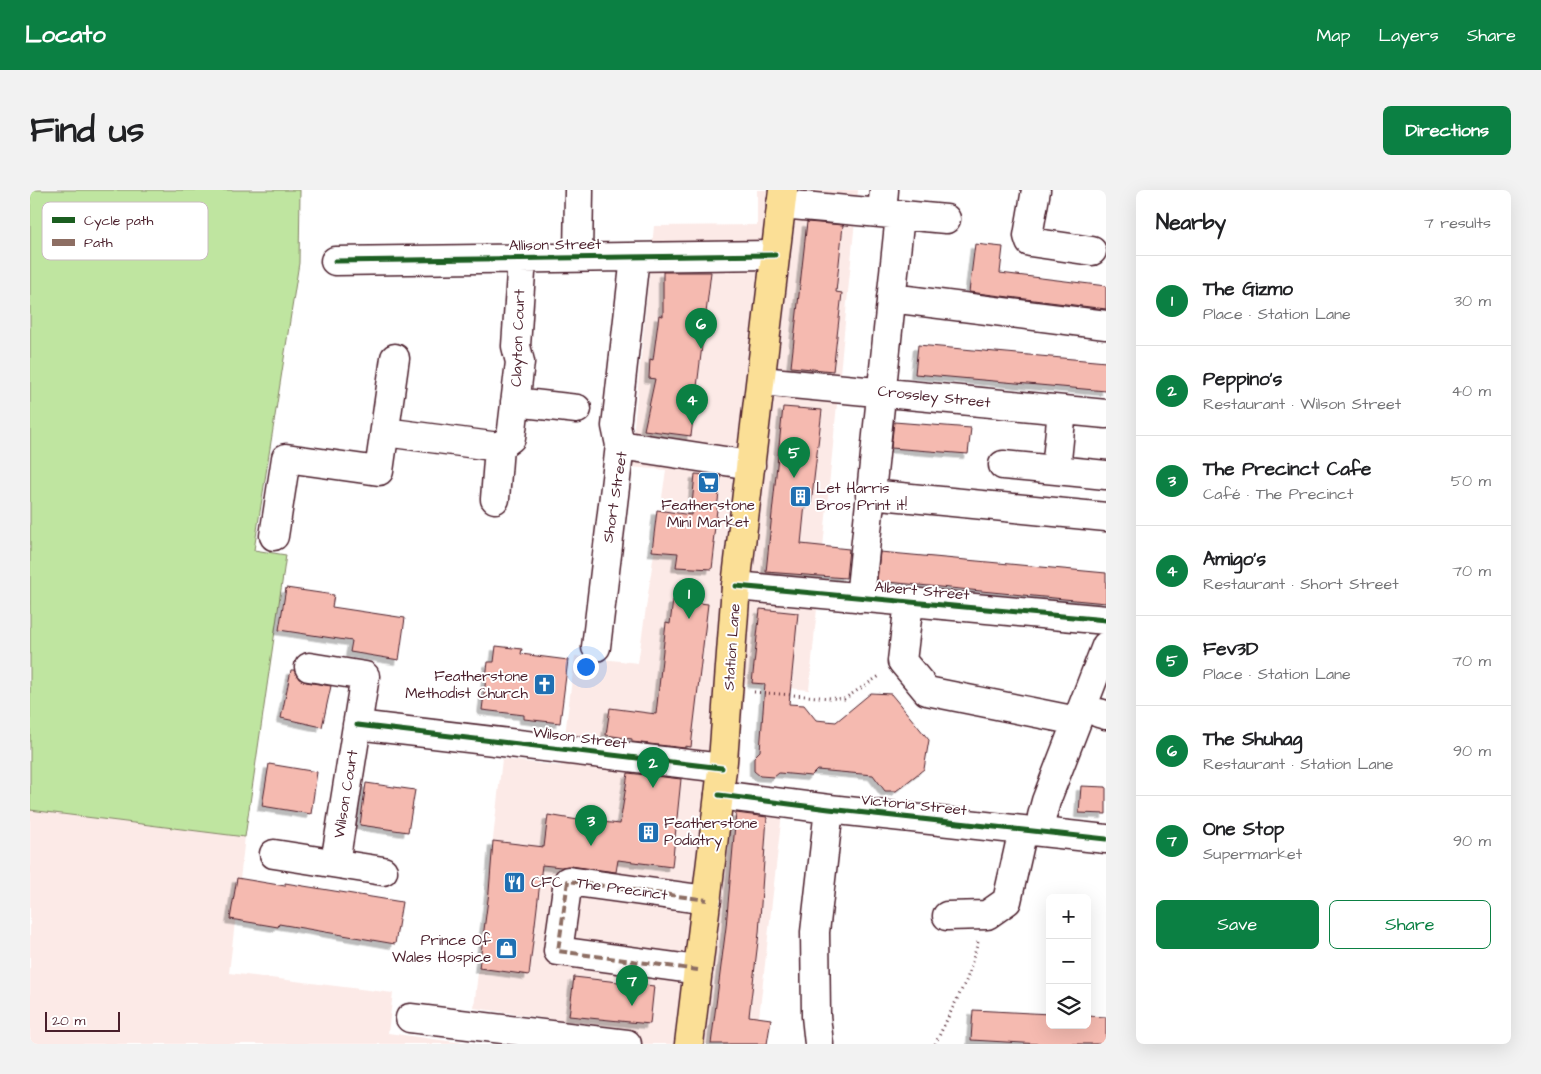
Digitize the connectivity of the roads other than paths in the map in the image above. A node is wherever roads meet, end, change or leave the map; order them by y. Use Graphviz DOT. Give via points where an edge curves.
graph roads {
  1 [pos="579,190"];
  2 [pos="1036,190"];
  3 [pos="782,197"];
  4 [pos="889,206"];
  5 [pos="946,219"];
  6 [pos="1092,251"];
  7 [pos="775,255"];
  8 [pos="578,257"];
  9 [pos="634,257"];
  10 [pos="522,258"];
  11 [pos="335,261"];
  12 [pos="891,298"];
  13 [pos="1106,325"];
  14 [pos="394,358"];
  15 [pos="761,381"];
  16 [pos="880,392"];
  17 [pos="515,402"];
  18 [pos="577,409"];
  19 [pos="1062,410"];
  20 [pos="1106,414"];
  21 [pos="387,424"];
  22 [pos="620,445"];
  23 [pos="499,447"];
  24 [pos="751,465"];
  25 [pos="1003,465"];
  26 [pos="1056,470"];
  27 [pos="1106,475"];
  28 [pos="870,494"];
  29 [pos="494,499"];
  30 [pos="1106,518"];
  31 [pos="274,536"];
  32 [pos="736,586"];
  33 [pos="860,598"];
  34 [pos="909,602"];
  35 [pos="1106,620"];
  36 [pos="1106,646"];
  37 [pos="596,647"];
  38 [pos="308,667"];
  39 [pos="1094,716"];
  40 [pos="357,724"];
  41 [pos="721,782"];
  42 [pos="829,809"];
  43 [pos="1032,831"];
  44 [pos="1106,838"];
  45 [pos="274,854"];
  46 [pos="335,863"];
  47 [pos="383,871"];
  48 [pos="707,900"];
  49 [pos="947,916"];
  50 [pos="698,970"];
  51 [pos="410,1018"];
  52 [pos="470,1035"];
  53 [pos="526,1038"];
  54 [pos="627,1044"];
  55 [pos="689,1044"];
  56 [pos="819,1044"];
  1 -- 8 [label="street"];
  2 -- 6 [label="street" via="1028,236 1030,242"];
  3 -- 4 [label="street"];
  3 -- 7 [label="main road, Station Lane"];
  4 -- 5 [label="street"];
  4 -- 12 [label="street"];
  7 -- 9 [label="street, Allison Street"];
  7 -- 15 [label="main road, Station Lane"];
  8 -- 9 [label="street, Allison Street"];
  8 -- 10 [label="street, Allison Street"];
  9 -- 22 [label="street" via="616,426"];
  10 -- 11 [label="street, Allison Street"];
  10 -- 17 [label="street, Clayton Court" via="516,346 520,362"];
  12 -- 13 [label="street"];
  12 -- 16 [label="street"];
  14 -- 21 [label="street"];
  15 -- 16 [label="street, Crossley Street"];
  15 -- 24 [label="main road, Station Lane"];
  16 -- 19 [label="street, Crossley Street"];
  16 -- 28 [label="street"];
  17 -- 18 [label="street"];
  17 -- 23 [label="street, Clayton Court" via="511,438"];
  19 -- 20 [label="street, Crossley Street"];
  19 -- 26 [label="street"];
  21 -- 23 [label="street"];
  21 -- 31 [label="street" via="379,471 286,458"];
  22 -- 24 [label="street, Short Street"];
  22 -- 37 [label="street, Short Street"];
  23 -- 29 [label="street"];
  24 -- 32 [label="main road, Station Lane"];
  25 -- 26 [label="street"];
  26 -- 27 [label="street"];
  28 -- 30 [label="street"];
  28 -- 33 [label="street"];
  32 -- 33 [label="street, Albert Street"];
  32 -- 41 [label="main road, Station Lane"];
  33 -- 34 [label="street, Albert Street"];
  34 -- 35 [label="street, Albert Street"];
  34 -- 39 [label="street" via="902,661 927,691"];
  36 -- 39 [label="street"];
  38 -- 40 [label="street, Wilson Court" via="365,676"];
  39 -- 43 [label="street"];
  40 -- 41 [label="street, Wilson Street" via="496,740"];
  40 -- 46 [label="street, Wilson Court"];
  41 -- 42 [label="street, Victoria Street"];
  41 -- 48 [label="main road, Station Lane"];
  42 -- 43 [label="street, Victoria Street"];
  42 -- 56 [label="street" via="815,932"];
  43 -- 44 [label="street, Victoria Street"];
  43 -- 49 [label="street" via="1007,901 987,915"];
  45 -- 46 [label="street"];
  46 -- 47 [label="street"];
  48 -- 50 [label="main road, Station Lane"];
  48 -- 50 [label="street, The Precinct" via="568,881 558,951"];
  50 -- 55 [label="main road, Station Lane"];
  51 -- 52 [label="street"];
  52 -- 53 [label="street"];
  53 -- 54 [label="street"];
}
